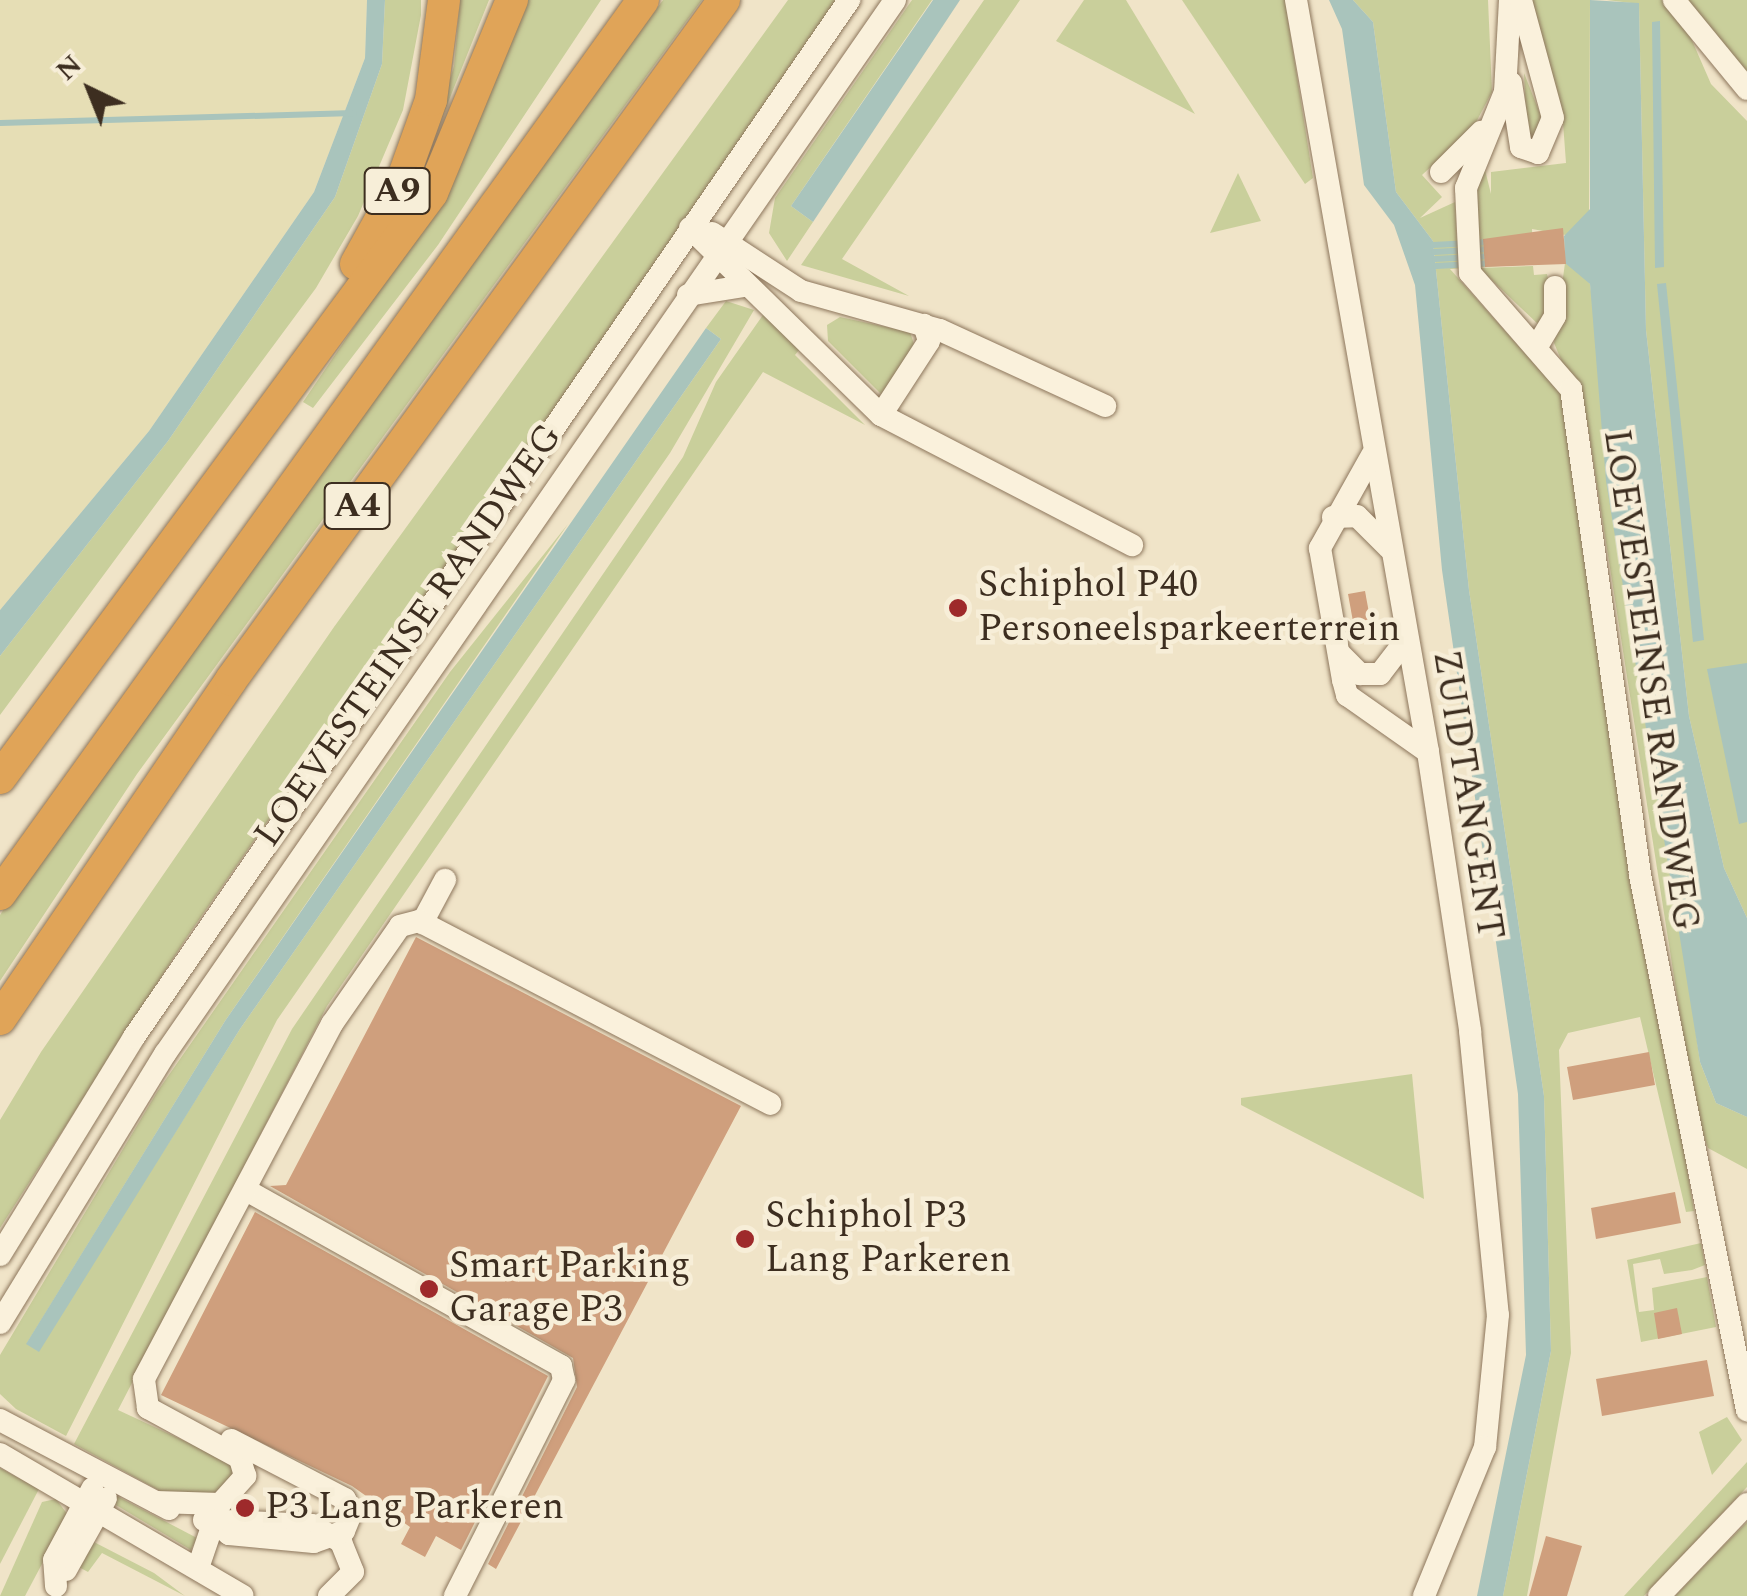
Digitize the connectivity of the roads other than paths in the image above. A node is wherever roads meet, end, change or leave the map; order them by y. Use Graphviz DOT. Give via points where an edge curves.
graph roads {
  1 [pos="444,0"];
  2 [pos="512,0"];
  3 [pos="643,0"];
  4 [pos="724,0"];
  5 [pos="849,0"];
  6 [pos="894,0"];
  7 [pos="1296,0"];
  8 [pos="1510,0"];
  9 [pos="1521,0"];
  10 [pos="1674,0"];
  11 [pos="1507,80"];
  12 [pos="1747,89"];
  13 [pos="1440,172"];
  14 [pos="690,228"];
  15 [pos="727,237"];
  16 [pos="712,259"];
  17 [pos="744,286"];
  18 [pos="1556,287"];
  19 [pos="688,295"];
  20 [pos="924,326"];
  21 [pos="1539,343"];
  22 [pos="301,364"];
  23 [pos="1105,406"];
  24 [pos="881,415"];
  25 [pos="1372,455"];
  26 [pos="1333,517"];
  27 [pos="1132,545"];
  28 [pos="1391,551"];
  29 [pos="1406,640"];
  30 [pos="1339,653"];
  31 [pos="1428,752"];
  32 [pos="0,778"];
  33 [pos="445,880"];
  34 [pos="0,894"];
  35 [pos="422,922"];
  36 [pos="0,1020"];
  37 [pos="770,1104"];
  38 [pos="246,1190"];
  39 [pos="0,1255"];
  40 [pos="0,1323"];
  41 [pos="1747,1410"];
  42 [pos="0,1420"];
  43 [pos="219,1440"];
  44 [pos="0,1454"];
  45 [pos="108,1476"];
  46 [pos="156,1502"];
  47 [pos="94,1504"];
  48 [pos="1747,1504"];
  49 [pos="210,1529"];
  50 [pos="334,1537"];
  51 [pos="198,1568"];
  52 [pos="337,1590"];
  53 [pos="227,1596"];
  54 [pos="244,1596"];
  55 [pos="456,1596"];
  56 [pos="1424,1596"];
  57 [pos="1659,1596"];
  1 -- 22 [label="highway, A9" via="431,100 402,181"];
  2 -- 22 [label="highway" via="432,193"];
  3 -- 34 [label="highway, A4"];
  4 -- 36 [label="highway, A4" via="231,680"];
  5 -- 14 [label="street, LOEVESTEINSE RANDWEG"];
  6 -- 15 [label="street, LOEVESTEINSE RANDWEG"];
  7 -- 25 [label="street, ZUIDTANGENT"];
  8 -- 11 [label="street, LOEVESTEINSE RANDWEG"];
  9 -- 11 [label="street" via="1554,118 1538,153 1522,148"];
  10 -- 12 [label="street"];
  11 -- 13 [label="street"];
  11 -- 21 [label="street, LOEVESTEINSE RANDWEG" via="1471,170 1469,269 1478,292"];
  14 -- 15 [label="street"];
  14 -- 16 [label="street"];
  14 -- 39 [label="street, LOEVESTEINSE RANDWEG" via="134,1037"];
  15 -- 16 [label="street, LOEVESTEINSE RANDWEG"];
  15 -- 20 [label="street" via="801,291"];
  16 -- 17 [label="street"];
  16 -- 19 [label="street, LOEVESTEINSE RANDWEG"];
  17 -- 19 [label="street"];
  17 -- 24 [label="street" via="794,320"];
  18 -- 21 [label="street" via="1554,316"];
  19 -- 40 [label="street, LOEVESTEINSE RANDWEG" via="165,1054"];
  20 -- 23 [label="street"];
  20 -- 24 [label="street" via="929,341"];
  21 -- 41 [label="street, LOEVESTEINSE RANDWEG" via="1571,389 1640,876"];
  22 -- 32 [label="highway"];
  24 -- 27 [label="street"];
  25 -- 26 [label="street"];
  25 -- 28 [label="street, ZUIDTANGENT"];
  26 -- 28 [label="street" via="1357,516"];
  26 -- 30 [label="street" via="1320,548"];
  28 -- 29 [label="street, ZUIDTANGENT"];
  29 -- 30 [label="street" via="1398,662 1372,676"];
  29 -- 31 [label="street, ZUIDTANGENT"];
  30 -- 31 [label="street" via="1347,695"];
  31 -- 56 [label="street, ZUIDTANGENT" via="1470,1031 1498,1314 1485,1447"];
  33 -- 35 [label="street"];
  35 -- 37 [label="street"];
  35 -- 38 [label="street" via="400,926 332,1024"];
  38 -- 43 [label="street" via="144,1379 142,1400 155,1423 205,1450"];
  38 -- 55 [label="street" via="560,1366 564,1380"];
  42 -- 45 [label="street"];
  43 -- 46 [label="street" via="246,1470 226,1502"];
  43 -- 50 [label="street" via="344,1499 349,1520"];
  44 -- 47 [label="street"];
  45 -- 46 [label="street"];
  45 -- 47 [label="street"];
  46 -- 49 [label="street"];
  47 -- 51 [label="street"];
  48 -- 57 [label="street"];
  49 -- 50 [label="street"];
  49 -- 51 [label="street"];
  49 -- 52 [label="street" via="330,1553 344,1560"];
  50 -- 52 [label="street" via="352,1556"];
  51 -- 53 [label="street"];
  51 -- 54 [label="street"];
}
